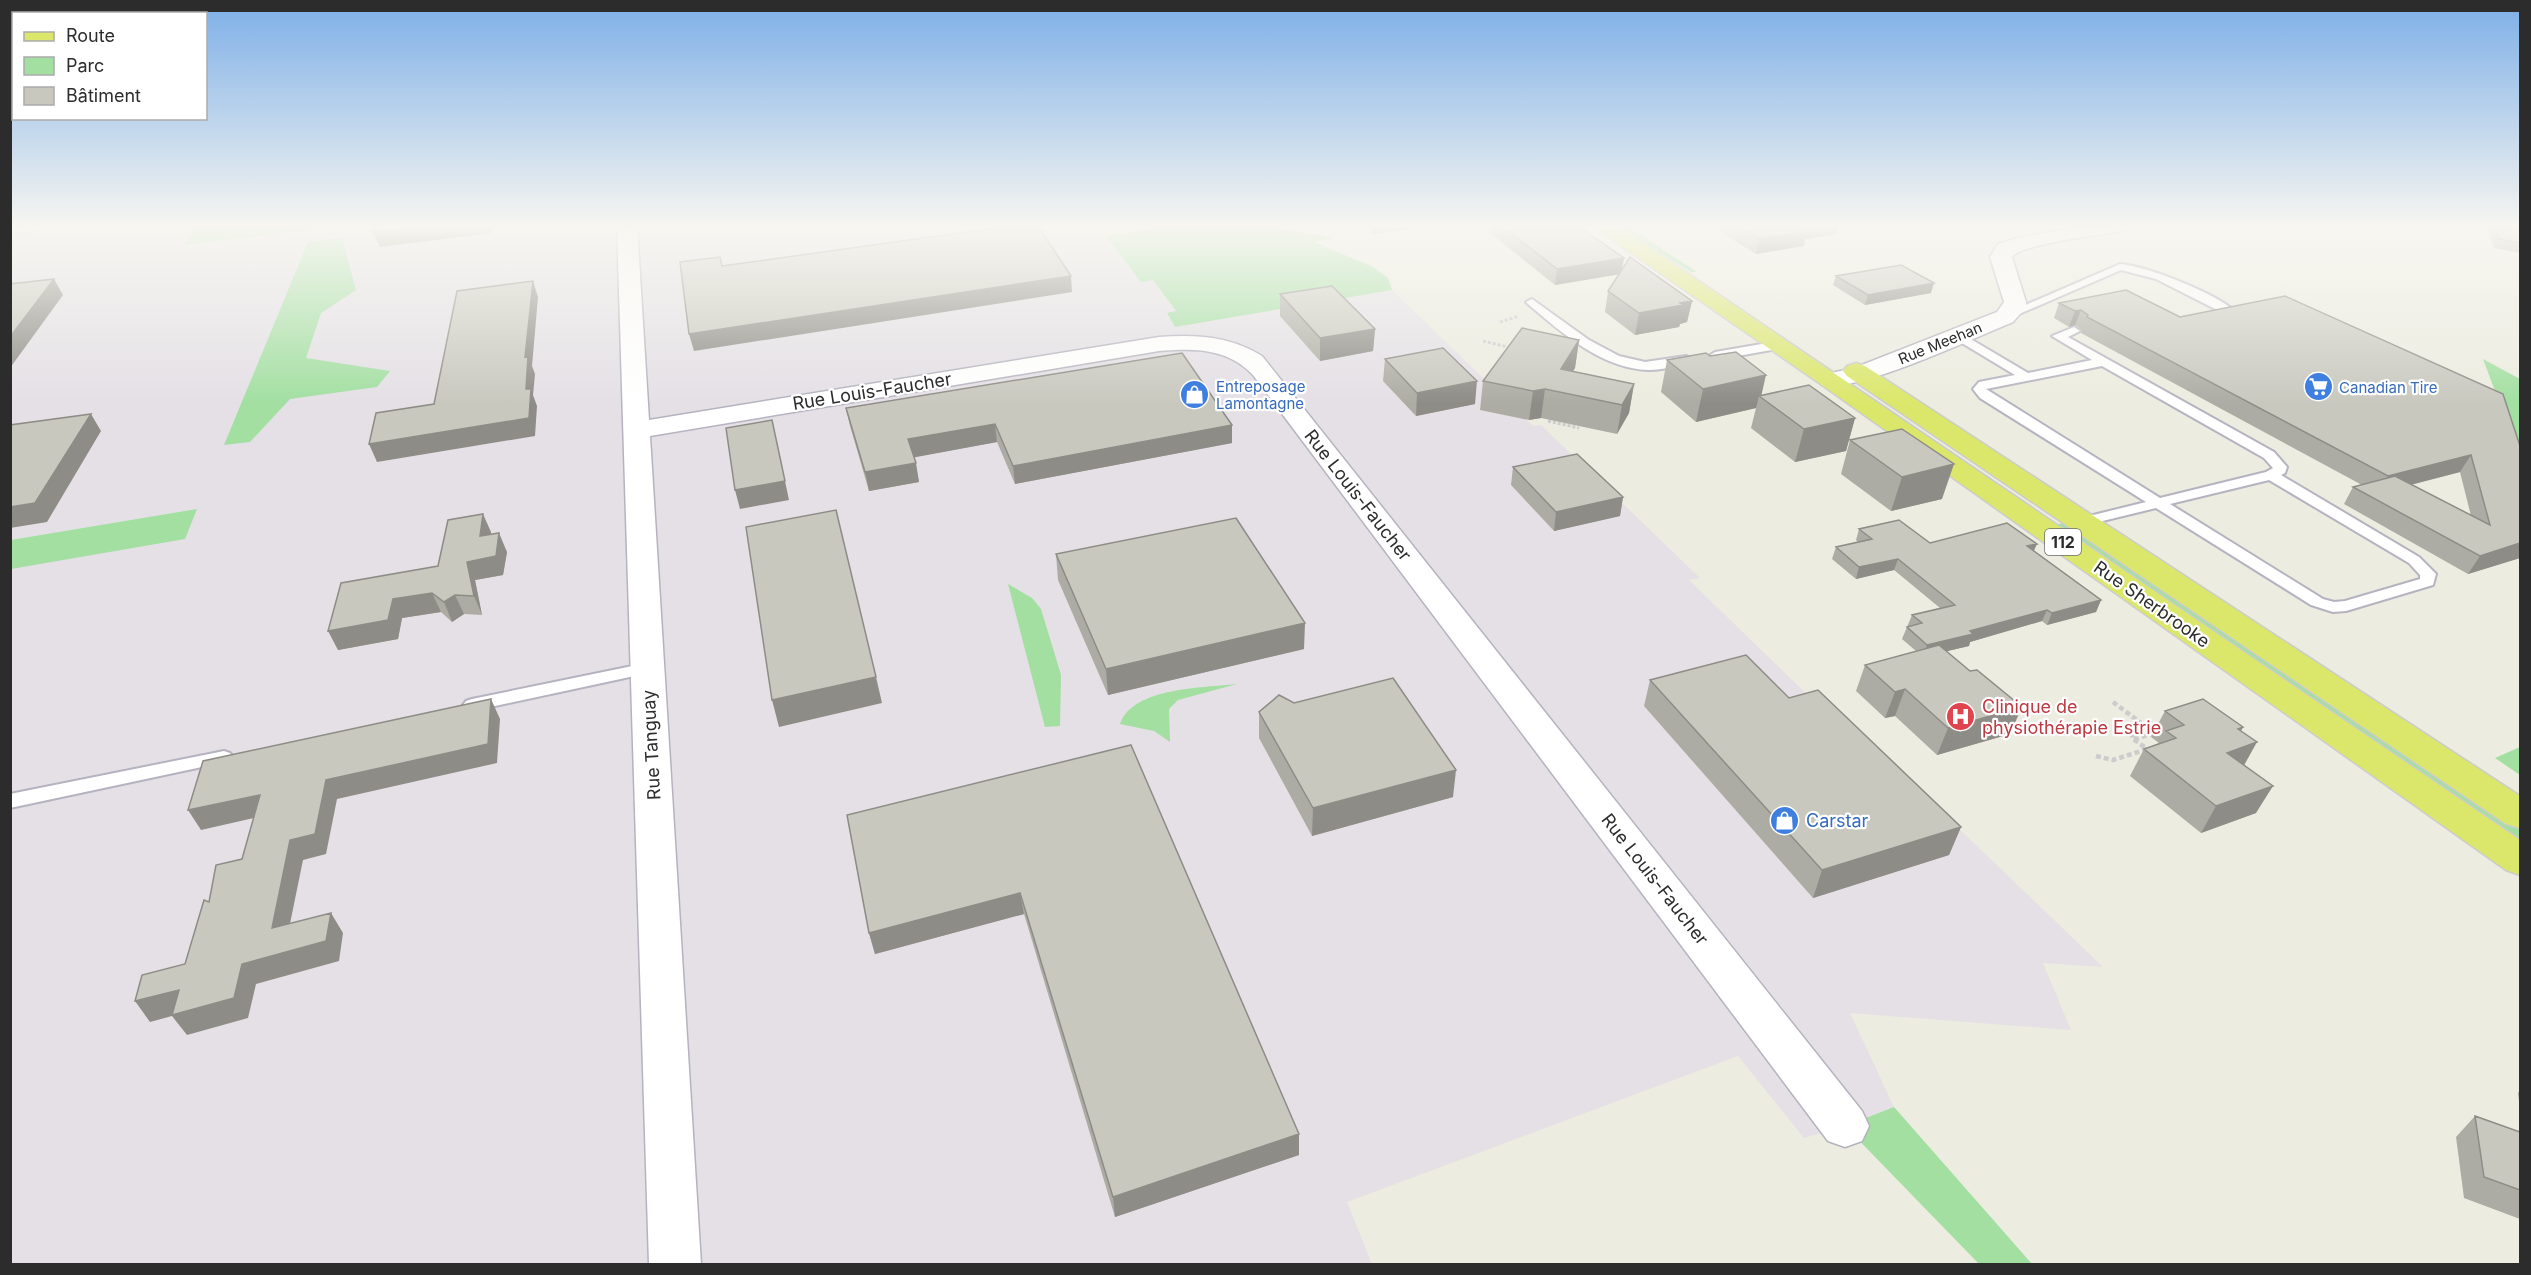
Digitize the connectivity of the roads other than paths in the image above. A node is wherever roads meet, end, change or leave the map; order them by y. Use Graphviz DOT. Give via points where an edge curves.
graph roads {
  1 [pos="630,286"];
  2 [pos="1692,286"];
  3 [pos="1728,286"];
  4 [pos="2010,286"];
  5 [pos="2077,286"];
  6 [pos="2175,286"];
  7 [pos="1532,302"];
  8 [pos="2231,313"];
  9 [pos="2005,316"];
  10 [pos="2074,331"];
  11 [pos="1958,337"];
  12 [pos="1779,345"];
  13 [pos="2103,362"];
  14 [pos="1861,374"];
  15 [pos="2027,376"];
  16 [pos="1831,380"];
  17 [pos="636,430"];
  18 [pos="2271,475"];
  19 [pos="2157,503"];
  20 [pos="2082,522"];
  21 [pos="647,668"];
  22 [pos="451,709"];
  23 [pos="242,753"];
  24 [pos="10,801"];
  25 [pos="2520,814"];
  26 [pos="2520,860"];
  27 [pos="1845,1126"];
  28 [pos="675,1264"];
  1 -- 17 [label="street, Rue Tanguay"];
  2 -- 12 [label="main road, Rue Sherbrooke / 112"];
  3 -- 14 [label="main road, Rue Sherbrooke / 112"];
  4 -- 9 [label="street, Rue Meehan" via="2015,302"];
  5 -- 9 [label="lane"];
  6 -- 8 [label="lane"];
  7 -- 12 [label="lane" via="1573,336 1620,361 1646,366"];
  9 -- 11 [label="street, Rue Meehan"];
  10 -- 13 [label="lane" via="2058,336"];
  11 -- 14 [label="street, Rue Meehan"];
  11 -- 15 [label="lane"];
  12 -- 16 [label="main road, Rue Sherbrooke / 112"];
  13 -- 15 [label="lane"];
  13 -- 18 [label="lane" via="2275,459 2280,470"];
  14 -- 16 [label="street, Rue Meehan"];
  14 -- 20 [label="main road, Rue Sherbrooke / 112"];
  15 -- 19 [label="lane" via="1979,389"];
  16 -- 26 [label="main road, Rue Sherbrooke / 112"];
  17 -- 21 [label="street, Rue Tanguay"];
  17 -- 27 [label="street, Rue Louis-Faucher" via="1159,344 1204,344 1247,357 1286,401"];
  18 -- 19 [label="lane"];
  18 -- 19 [label="lane" via="2414,560 2428,574 2427,582 2346,606 2325,605"];
  19 -- 20 [label="lane"];
  20 -- 25 [label="main road, Rue Sherbrooke / 112"];
  21 -- 22 [label="lane"];
  21 -- 28 [label="street, Rue Tanguay"];
  23 -- 24 [label="lane"];
}
